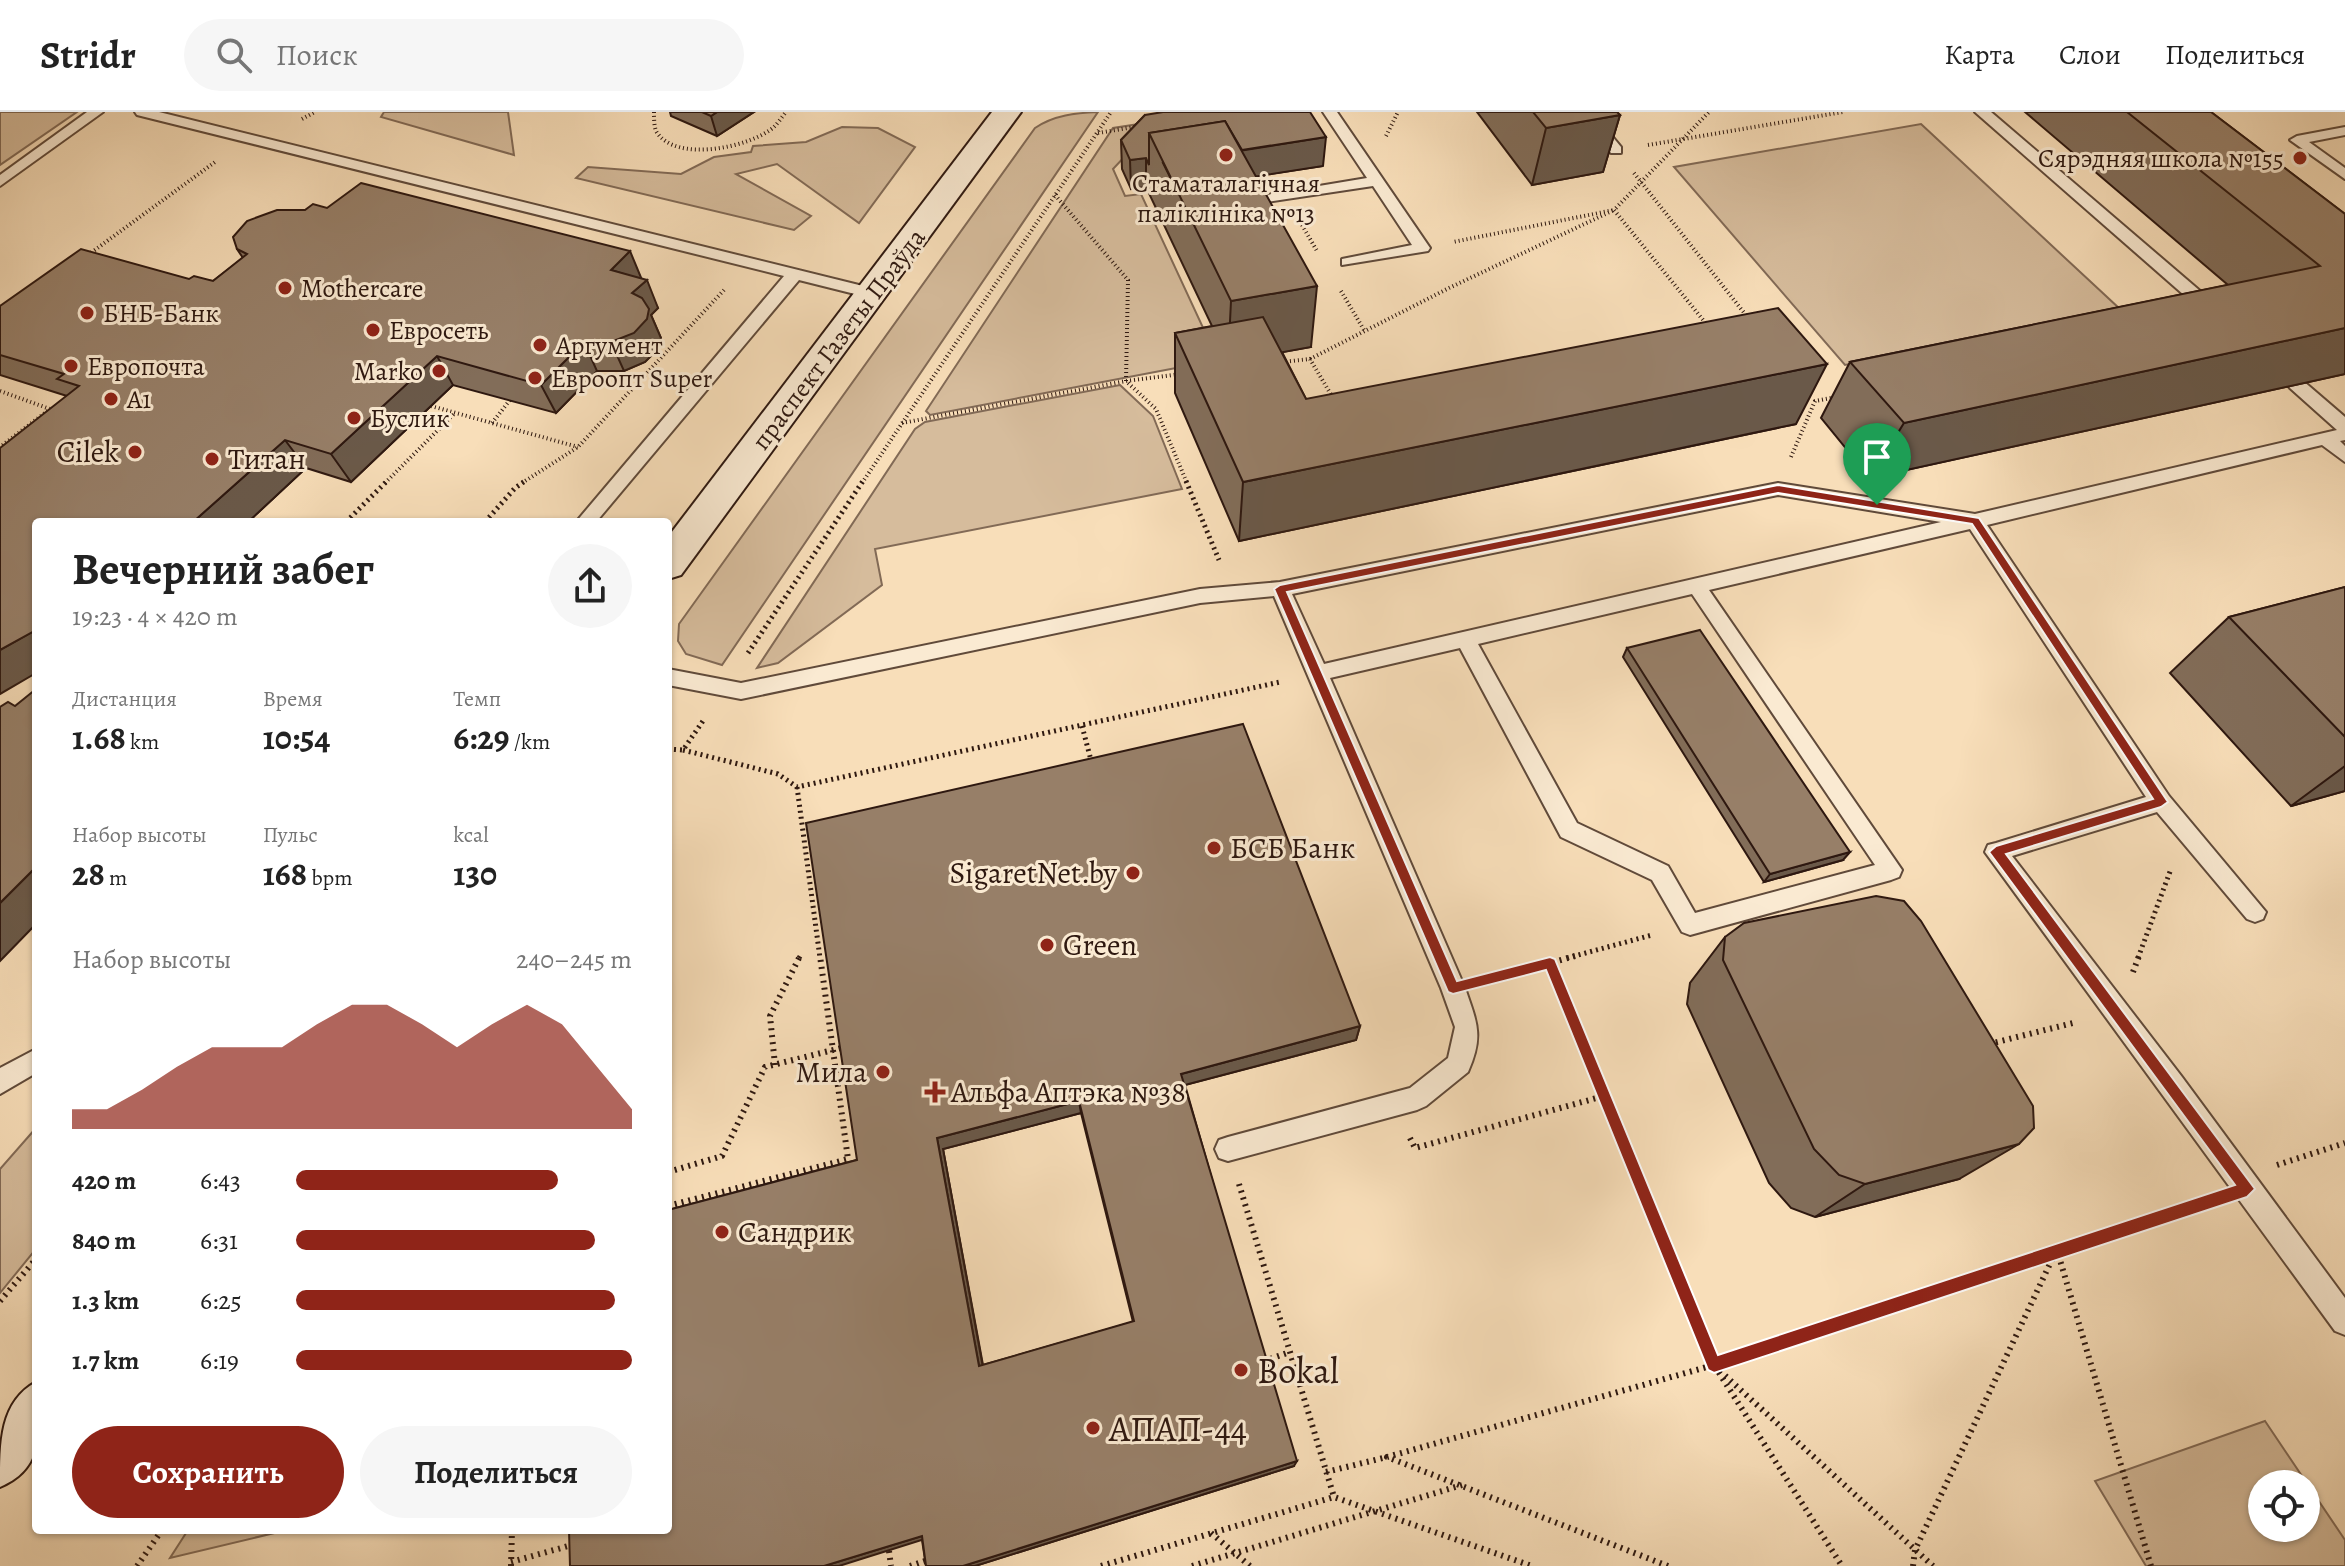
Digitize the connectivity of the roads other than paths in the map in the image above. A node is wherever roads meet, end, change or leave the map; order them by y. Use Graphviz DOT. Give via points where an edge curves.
graph roads {
  1 [pos="96,112"];
  2 [pos="142,112"];
  3 [pos="1007,112"];
  4 [pos="1330,112"];
  5 [pos="1584,112"];
  6 [pos="1982,112"];
  7 [pos="2345,131"];
  8 [pos="1616,150"];
  9 [pos="2345,175"];
  10 [pos="1376,181"];
  11 [pos="0,182"];
  12 [pos="1271,199"];
  13 [pos="1348,262"];
  14 [pos="795,274"];
  15 [pos="871,293"];
  16 [pos="2227,324"];
  17 [pos="2296,384"];
  18 [pos="2345,427"];
  19 [pos="2345,434"];
  20 [pos="2325,438"];
  21 [pos="2345,456"];
  22 [pos="588,518"];
  23 [pos="1975,521"];
  24 [pos="672,560"];
  25 [pos="1696,585"];
  26 [pos="1280,589"];
  27 [pos="1465,639"];
  28 [pos="1318,673"];
  29 [pos="672,678"];
  30 [pos="2161,802"];
  31 [pos="2255,912"];
  32 [pos="32,1062"];
  33 [pos="0,1082"];
  34 [pos="1228,1149"];
  35 [pos="2345,1321"];
  36 [pos="32,1415"];
  37 [pos="0,1458"];
  1 -- 11 [label="lane"];
  2 -- 14 [label="lane"];
  3 -- 15 [label="main road, праспект Газеты Праўда"];
  4 -- 10 [label="lane"];
  5 -- 8 [label="lane"];
  6 -- 16 [label="lane"];
  7 -- 9 [label="lane" via="2297,140"];
  10 -- 12 [label="lane"];
  10 -- 13 [label="lane" via="1422,248"];
  14 -- 15 [label="lane"];
  14 -- 22 [label="lane"];
  15 -- 24 [label="main road, праспект Газеты Праўда"];
  17 -- 18 [label="lane"];
  19 -- 20 [label="lane"];
  20 -- 21 [label="lane"];
  20 -- 23 [label="lane"];
  23 -- 25 [label="lane"];
  23 -- 26 [label="lane" via="1778,489"];
  23 -- 30 [label="lane"];
  25 -- 27 [label="lane"];
  25 -- 27 [label="lane" via="1891,870 1690,925 1660,873 1569,830"];
  26 -- 28 [label="lane"];
  26 -- 29 [label="lane" via="1232,591 741,691"];
  27 -- 28 [label="lane"];
  28 -- 34 [label="lane" via="1467,1027 1459,1064 1417,1098"];
  30 -- 31 [label="lane"];
  30 -- 35 [label="lane" via="1996,852"];
  32 -- 33 [label="lane"];
  36 -- 37 [label="main road"];
}
